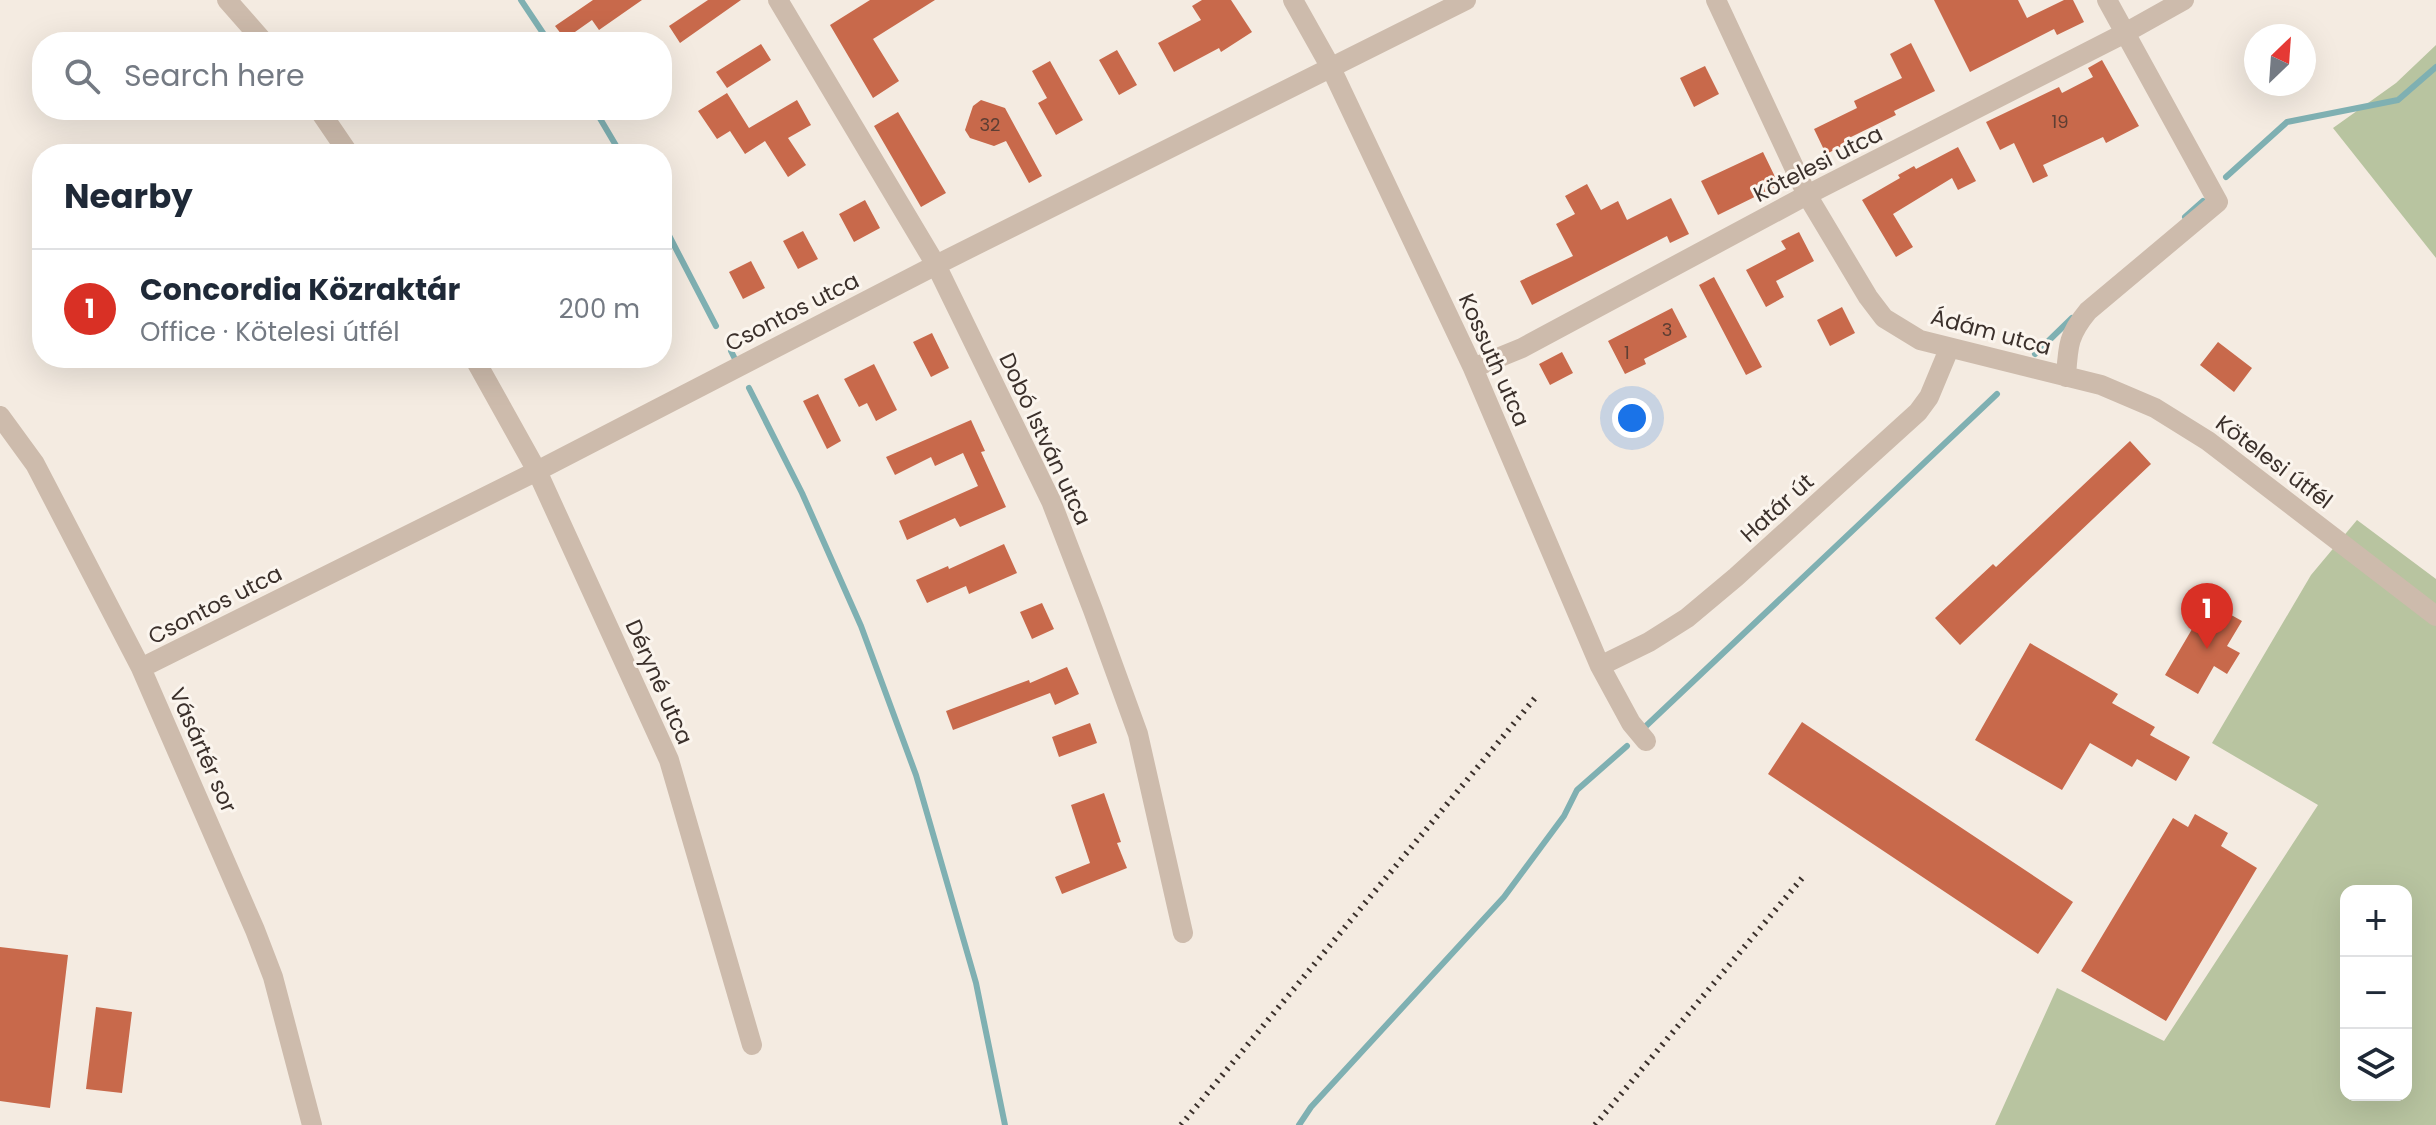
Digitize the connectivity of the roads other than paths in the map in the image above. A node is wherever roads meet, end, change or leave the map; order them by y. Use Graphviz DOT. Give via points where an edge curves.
graph roads {
  1 [pos="227,0"];
  2 [pos="778,0"];
  3 [pos="1293,0"];
  4 [pos="1466,0"];
  5 [pos="1716,0"];
  6 [pos="2107,0"];
  7 [pos="2184,0"];
  8 [pos="255,32"];
  9 [pos="2125,33"];
  10 [pos="1330,66"];
  11 [pos="326,120"];
  12 [pos="342,144"];
  13 [pos="1807,195"];
  14 [pos="936,265"];
  15 [pos="1949,349"];
  16 [pos="480,368"];
  17 [pos="1473,368"];
  18 [pos="2066,377"];
  19 [pos="0,416"];
  20 [pos="537,471"];
  21 [pos="2436,616"];
  22 [pos="1600,666"];
  23 [pos="141,668"];
  24 [pos="1646,741"];
  25 [pos="1183,933"];
  26 [pos="752,1045"];
  27 [pos="312,1125"];
  1 -- 8 [label="street"];
  2 -- 14 [label="street, Dobó István utca"];
  3 -- 10 [label="street, Kossuth utca"];
  4 -- 10 [label="street, Csontos utca"];
  5 -- 13 [label="street, Ádám utca"];
  6 -- 9 [label="street"];
  7 -- 9 [label="street, Kötelesi utca"];
  9 -- 13 [label="street, Kötelesi utca"];
  9 -- 18 [label="street" via="2218,202 2088,311 2074,328"];
  10 -- 14 [label="street, Csontos utca"];
  10 -- 17 [label="street, Kossuth utca"];
  11 -- 12 [label="street"];
  13 -- 15 [label="street, Ádám utca" via="1884,318 1920,340"];
  13 -- 17 [label="street, Kötelesi utca" via="1522,348"];
  14 -- 20 [label="street, Csontos utca"];
  14 -- 25 [label="street, Dobó István utca" via="1051,501 1093,610 1138,734"];
  15 -- 18 [label="street, Ádám utca"];
  15 -- 22 [label="street, Határ út" via="1918,412 1687,618"];
  16 -- 20 [label="street, Déryné utca"];
  17 -- 22 [label="street, Kossuth utca"];
  18 -- 21 [label="street, Kötelesi útfél" via="2135,398 2208,441"];
  19 -- 23 [label="street, Vásártér sor" via="35,464"];
  20 -- 23 [label="street, Csontos utca"];
  20 -- 26 [label="street, Déryné utca" via="669,760"];
  22 -- 24 [label="street, Kossuth utca"];
  23 -- 27 [label="street, Vásártér sor" via="273,977"];
}
